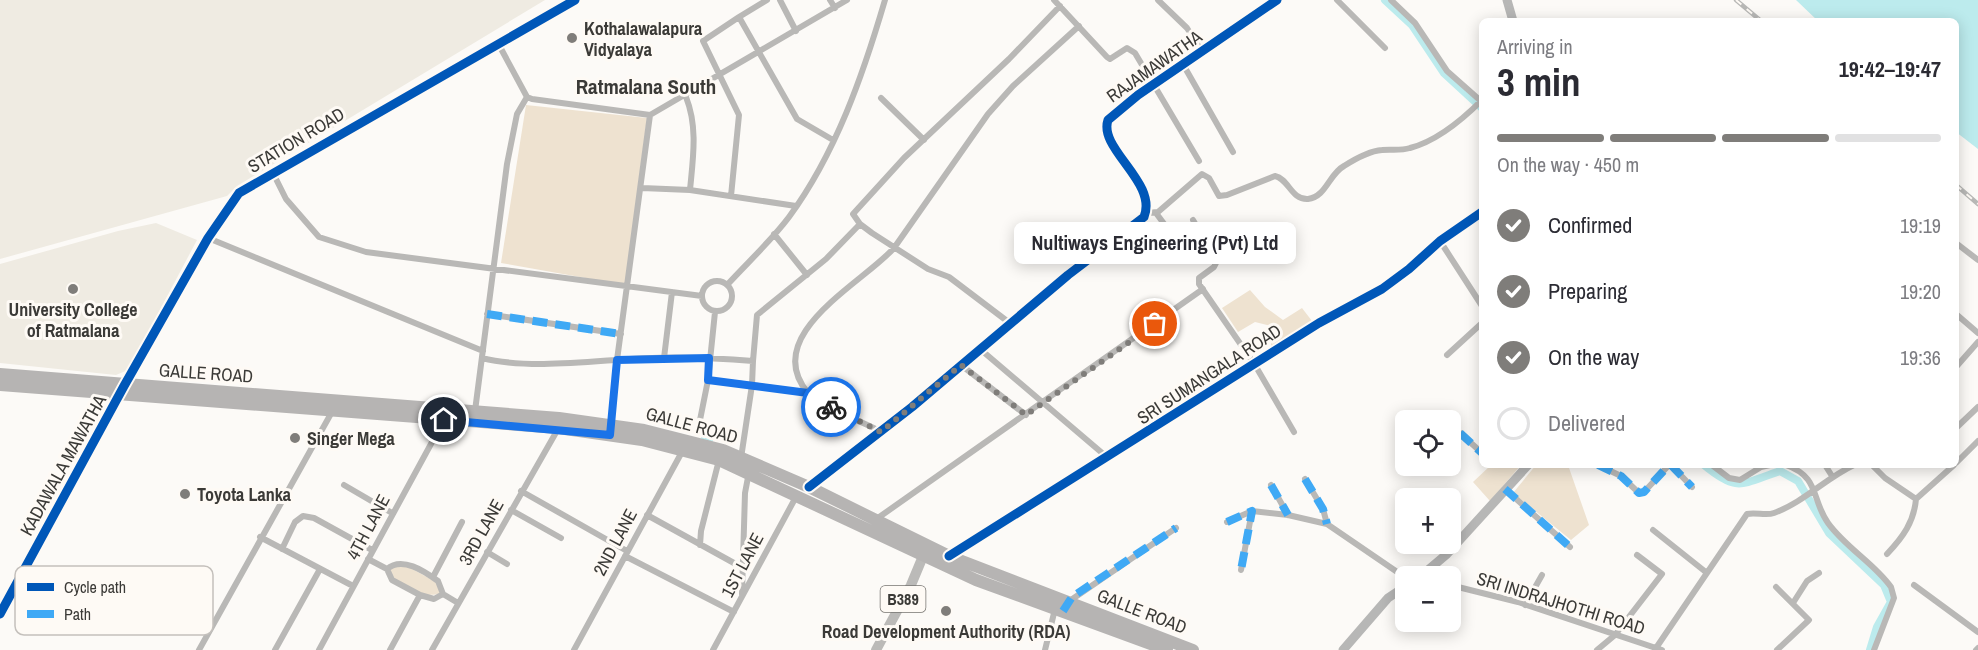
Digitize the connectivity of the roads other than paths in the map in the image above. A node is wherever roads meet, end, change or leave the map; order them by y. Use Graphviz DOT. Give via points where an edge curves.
graph roads {
  1 [pos="575,0"];
  2 [pos="767,0"];
  3 [pos="780,0"];
  4 [pos="830,0"];
  5 [pos="847,0"];
  6 [pos="885,0"];
  7 [pos="1158,0"];
  8 [pos="1277,0"];
  9 [pos="1337,0"];
  10 [pos="1391,0"];
  11 [pos="1507,0"];
  12 [pos="1057,3"];
  13 [pos="835,8"];
  14 [pos="739,17"];
  15 [pos="1512,18"];
  16 [pos="1079,26"];
  17 [pos="796,31"];
  18 [pos="499,45"];
  19 [pos="1385,48"];
  20 [pos="1203,53"];
  21 [pos="758,54"];
  22 [pos="1184,66"];
  23 [pos="719,77"];
  24 [pos="1155,85"];
  25 [pos="527,97"];
  26 [pos="686,97"];
  27 [pos="881,98"];
  28 [pos="1479,99"];
  29 [pos="1479,103"];
  30 [pos="650,115"];
  31 [pos="833,140"];
  32 [pos="924,140"];
  33 [pos="1233,152"];
  34 [pos="1198,161"];
  35 [pos="273,173"];
  36 [pos="642,188"];
  37 [pos="690,190"];
  38 [pos="731,196"];
  39 [pos="796,206"];
  40 [pos="1146,213"];
  41 [pos="1156,213"];
  42 [pos="1479,214"];
  43 [pos="1193,220"];
  44 [pos="860,224"];
  45 [pos="774,234"];
  46 [pos="208,238"];
  47 [pos="1440,241"];
  48 [pos="1959,245"];
  49 [pos="894,248"];
  50 [pos="1185,252"];
  51 [pos="1978,260"];
  52 [pos="494,267"];
  53 [pos="807,274"];
  54 [pos="727,285"];
  55 [pos="627,287"];
  56 [pos="1203,289"];
  57 [pos="672,292"];
  58 [pos="702,296"];
  59 [pos="1479,301"];
  60 [pos="715,312"];
  61 [pos="487,314"];
  62 [pos="1959,317"];
  63 [pos="1011,324"];
  64 [pos="1479,326"];
  65 [pos="1978,333"];
  66 [pos="621,334"];
  67 [pos="1978,342"];
  68 [pos="980,349"];
  69 [pos="482,355"];
  70 [pos="1447,355"];
  71 [pos="664,358"];
  72 [pos="709,358"];
  73 [pos="617,360"];
  74 [pos="753,361"];
  75 [pos="1959,364"];
  76 [pos="961,365"];
  77 [pos="1255,365"];
  78 [pos="0,374"];
  79 [pos="708,380"];
  80 [pos="0,385"];
  81 [pos="752,385"];
  82 [pos="122,391"];
  83 [pos="808,393"];
  84 [pos="1044,403"];
  85 [pos="1978,407"];
  86 [pos="333,410"];
  87 [pos="475,413"];
  88 [pos="1026,415"];
  89 [pos="444,420"];
  90 [pos="1959,425"];
  91 [pos="558,428"];
  92 [pos="611,429"];
  93 [pos="881,432"];
  94 [pos="1294,432"];
  95 [pos="1461,434"];
  96 [pos="697,437"];
  97 [pos="1978,441"];
  98 [pos="684,449"];
  99 [pos="1479,450"];
  100 [pos="741,458"];
  101 [pos="1108,458"];
  102 [pos="719,460"];
  103 [pos="1959,460"];
  104 [pos="1525,468"];
  105 [pos="1604,468"];
  106 [pos="1667,468"];
  107 [pos="1673,468"];
  108 [pos="1716,468"];
  109 [pos="1759,468"];
  110 [pos="1795,468"];
  111 [pos="1827,468"];
  112 [pos="1848,468"];
  113 [pos="1875,468"];
  114 [pos="1951,468"];
  115 [pos="749,472"];
  116 [pos="1832,476"];
  117 [pos="1305,479"];
  118 [pos="344,485"];
  119 [pos="1271,485"];
  120 [pos="809,487"];
  121 [pos="1692,487"];
  122 [pos="1505,489"];
  123 [pos="521,491"];
  124 [pos="1813,492"];
  125 [pos="797,494"];
  126 [pos="1916,499"];
  127 [pos="511,510"];
  128 [pos="1252,512"];
  129 [pos="392,513"];
  130 [pos="647,515"];
  131 [pos="1288,515"];
  132 [pos="874,520"];
  133 [pos="462,522"];
  134 [pos="1227,522"];
  135 [pos="1327,524"];
  136 [pos="1176,528"];
  137 [pos="1653,530"];
  138 [pos="260,537"];
  139 [pos="561,538"];
  140 [pos="700,545"];
  141 [pos="1570,547"];
  142 [pos="282,549"];
  143 [pos="372,550"];
  144 [pos="925,550"];
  145 [pos="487,552"];
  146 [pos="626,554"];
  147 [pos="1887,554"];
  148 [pos="1636,555"];
  149 [pos="949,556"];
  150 [pos="368,559"];
  151 [pos="507,564"];
  152 [pos="26,566"];
  153 [pos="1434,566"];
  154 [pos="387,568"];
  155 [pos="743,568"];
  156 [pos="320,569"];
  157 [pos="1240,570"];
  158 [pos="1395,570"];
  159 [pos="1707,573"];
  160 [pos="1819,573"];
  161 [pos="1542,575"];
  162 [pos="433,577"];
  163 [pos="1914,585"];
  164 [pos="353,586"];
  165 [pos="15,587"];
  166 [pos="1776,587"];
  167 [pos="1461,588"];
  168 [pos="1395,593"];
  169 [pos="443,594"];
  170 [pos="420,595"];
  171 [pos="742,596"];
  172 [pos="458,603"];
  173 [pos="1793,603"];
  174 [pos="1525,605"];
  175 [pos="1061,606"];
  176 [pos="734,612"];
  177 [pos="0,614"];
  178 [pos="213,624"];
  179 [pos="1978,632"];
  180 [pos="207,635"];
  181 [pos="1616,635"];
  182 [pos="1659,649"];
  183 [pos="199,650"];
  184 [pos="275,650"];
  185 [pos="319,650"];
  186 [pos="390,650"];
  187 [pos="432,650"];
  188 [pos="574,650"];
  189 [pos="713,650"];
  190 [pos="876,650"];
  191 [pos="1045,650"];
  192 [pos="1167,650"];
  193 [pos="1193,650"];
  194 [pos="1343,650"];
  195 [pos="1597,650"];
  196 [pos="1777,650"];
  197 [pos="1874,650"];
  1 -- 18 [label="street, STATION ROAD"];
  2 -- 14 [label="street"];
  3 -- 17 [label="street"];
  4 -- 13 [label="street"];
  5 -- 13 [label="street"];
  6 -- 31 [label="street" via="869,55"];
  7 -- 20 [label="street" via="1187,28"];
  8 -- 20 [label="street, RAJAMAWATHA"];
  9 -- 19 [label="street"];
  10 -- 28 [label="street" via="1415,23 1448,71"];
  11 -- 15 [label="street"];
  12 -- 16 [label="street"];
  12 -- 32 [label="street" via="1010,59"];
  13 -- 17 [label="street"];
  14 -- 21 [label="street"];
  14 -- 23 [label="street" via="703,41"];
  16 -- 24 [label="street" via="1110,59 1121,51 1132,50"];
  16 -- 49 [label="street" via="988,114"];
  17 -- 21 [label="street"];
  18 -- 25 [label="street"];
  18 -- 35 [label="street, STATION ROAD"];
  20 -- 22 [label="street, RAJAMAWATHA"];
  21 -- 23 [label="street"];
  21 -- 31 [label="street" via="797,119"];
  22 -- 24 [label="street, RAJAMAWATHA"];
  22 -- 33 [label="street"];
  23 -- 26 [label="street"];
  23 -- 38 [label="street" via="739,115"];
  24 -- 34 [label="street"];
  24 -- 40 [label="street, RAJAMAWATHA" via="1117,111 1107,124 1115,146 1145,196"];
  25 -- 30 [label="street"];
  25 -- 52 [label="street" via="513,130"];
  26 -- 30 [label="street"];
  26 -- 37 [label="street" via="693,113 694,134"];
  27 -- 32 [label="street"];
  29 -- 41 [label="street" via="1440,134 1419,145 1378,150 1342,167 1332,174 1320,194 1309,199 1296,195 1275,176 1219,196 1209,178 1202,174"];
  30 -- 36 [label="street"];
  31 -- 39 [label="street" via="821,168"];
  32 -- 44 [label="street" via="854,214"];
  35 -- 46 [label="street, STATION ROAD" via="239,193"];
  35 -- 52 [label="street" via="286,200 319,237 366,252"];
  36 -- 37 [label="street"];
  36 -- 55 [label="street"];
  37 -- 38 [label="street"];
  38 -- 39 [label="street"];
  39 -- 45 [label="street"];
  40 -- 41 [label="street"];
  40 -- 63 [label="street"];
  41 -- 50 [label="street"];
  42 -- 47 [label="street, SRI SUMANGALA ROAD"];
  43 -- 56 [label="street" via="1217,261 1199,278"];
  44 -- 49 [label="street"];
  44 -- 53 [label="street"];
  45 -- 53 [label="street"];
  45 -- 54 [label="street"];
  46 -- 69 [label="street"];
  46 -- 82 [label="street, STATION ROAD"];
  47 -- 59 [label="street"];
  47 -- 77 [label="street, SRI SUMANGALA ROAD" via="1382,289 1319,323"];
  48 -- 51 [label="street"];
  49 -- 63 [label="street" via="949,277"];
  49 -- 83 [label="street" via="804,330 796,359"];
  52 -- 55 [label="street"];
  52 -- 61 [label="street"];
  53 -- 74 [label="street" via="757,315"];
  54 -- 58 [label="street" via="712,282 704,288"];
  54 -- 60 [label="street" via="732,293 731,303"];
  55 -- 57 [label="street"];
  55 -- 66 [label="street"];
  56 -- 77 [label="street"];
  56 -- 84 [label="street"];
  57 -- 58 [label="street"];
  57 -- 71 [label="street"];
  58 -- 60 [label="street" via="706,307"];
  60 -- 72 [label="street"];
  61 -- 66 [label="street"];
  61 -- 69 [label="street"];
  62 -- 65 [label="street"];
  63 -- 68 [label="street"];
  64 -- 70 [label="street"];
  66 -- 73 [label="street"];
  67 -- 75 [label="street"];
  68 -- 76 [label="street"];
  68 -- 84 [label="street"];
  69 -- 73 [label="street" via="500,363"];
  69 -- 87 [label="street"];
  71 -- 72 [label="street"];
  71 -- 73 [label="street"];
  72 -- 74 [label="street"];
  72 -- 79 [label="street"];
  73 -- 92 [label="street"];
  74 -- 81 [label="street"];
  76 -- 88 [label="street"];
  76 -- 93 [label="street"];
  77 -- 94 [label="street"];
  77 -- 101 [label="street, SRI SUMANGALA ROAD"];
  78 -- 82 [label="highway, GALLE ROAD"];
  79 -- 81 [label="street"];
  79 -- 96 [label="street"];
  80 -- 82 [label="highway, GALLE ROAD"];
  81 -- 83 [label="street"];
  81 -- 100 [label="street"];
  82 -- 86 [label="highway, GALLE ROAD"];
  82 -- 87 [label="highway, GALLE ROAD" via="334,400"];
  82 -- 152 [label="street, KADAWALA MAWATHA"];
  83 -- 93 [label="street"];
  84 -- 88 [label="street"];
  84 -- 101 [label="street"];
  85 -- 90 [label="street"];
  86 -- 89 [label="highway, GALLE ROAD"];
  86 -- 138 [label="street"];
  87 -- 92 [label="highway, GALLE ROAD"];
  88 -- 132 [label="street"];
  89 -- 91 [label="highway, GALLE ROAD"];
  89 -- 129 [label="street, 4TH LANE"];
  91 -- 92 [label="highway, GALLE ROAD"];
  91 -- 123 [label="street, 3RD LANE"];
  92 -- 96 [label="highway, GALLE ROAD"];
  92 -- 98 [label="highway, GALLE ROAD"];
  93 -- 120 [label="street"];
  95 -- 99 [label="street"];
  96 -- 100 [label="highway, GALLE ROAD"];
  97 -- 103 [label="street"];
  98 -- 102 [label="highway, GALLE ROAD"];
  98 -- 130 [label="street, 2ND LANE"];
  100 -- 120 [label="highway, GALLE ROAD"];
  101 -- 149 [label="street, SRI SUMANGALA ROAD"];
  102 -- 115 [label="highway, GALLE ROAD"];
  102 -- 140 [label="street"];
  104 -- 122 [label="street"];
  105 -- 106 [label="street" via="1621,476 1639,493"];
  107 -- 121 [label="street"];
  108 -- 109 [label="street" via="1729,478 1740,480"];
  110 -- 124 [label="street" via="1801,470"];
  111 -- 116 [label="street"];
  112 -- 116 [label="street"];
  113 -- 126 [label="street"];
  114 -- 126 [label="street"];
  115 -- 125 [label="highway, GALLE ROAD"];
  115 -- 155 [label="street"];
  116 -- 124 [label="street"];
  117 -- 135 [label="street"];
  118 -- 129 [label="street"];
  119 -- 131 [label="street"];
  120 -- 132 [label="highway, GALLE ROAD"];
  122 -- 141 [label="street"];
  122 -- 153 [label="street"];
  123 -- 127 [label="street, 3RD LANE"];
  123 -- 146 [label="street"];
  124 -- 159 [label="street" via="1772,514 1747,514"];
  124 -- 197 [label="street" via="1826,521 1891,587 1894,598"];
  125 -- 144 [label="highway, GALLE ROAD"];
  125 -- 171 [label="street, 1ST LANE"];
  126 -- 147 [label="street" via="1914,517"];
  127 -- 139 [label="street"];
  127 -- 145 [label="street, 3RD LANE"];
  128 -- 131 [label="street"];
  128 -- 134 [label="street"];
  128 -- 157 [label="street"];
  129 -- 143 [label="street, 4TH LANE"];
  130 -- 140 [label="street"];
  130 -- 146 [label="street, 2ND LANE"];
  131 -- 135 [label="street"];
  132 -- 144 [label="highway, GALLE ROAD"];
  133 -- 162 [label="street"];
  135 -- 158 [label="street"];
  136 -- 175 [label="street"];
  137 -- 159 [label="street"];
  138 -- 142 [label="street"];
  138 -- 178 [label="street"];
  140 -- 155 [label="street"];
  142 -- 143 [label="street" via="295,522 303,516 314,518"];
  142 -- 156 [label="street"];
  143 -- 150 [label="street, 4TH LANE"];
  144 -- 149 [label="highway, GALLE ROAD"];
  144 -- 175 [label="highway, GALLE ROAD" via="976,580"];
  144 -- 190 [label="main road, B389"];
  145 -- 151 [label="street"];
  145 -- 172 [label="street, 3RD LANE"];
  146 -- 176 [label="street"];
  146 -- 188 [label="street, 2ND LANE"];
  148 -- 181 [label="street" via="1662,574"];
  149 -- 175 [label="highway, GALLE ROAD"];
  150 -- 154 [label="street"];
  150 -- 164 [label="street, 4TH LANE"];
  154 -- 162 [label="street" via="400,563"];
  154 -- 170 [label="street" via="392,580"];
  155 -- 171 [label="street"];
  156 -- 164 [label="street"];
  156 -- 184 [label="street"];
  159 -- 182 [label="street"];
  160 -- 173 [label="street" via="1799,591"];
  161 -- 174 [label="street"];
  162 -- 169 [label="street" via="441,584"];
  163 -- 179 [label="street"];
  164 -- 185 [label="street, 4TH LANE"];
  165 -- 177 [label="street, KADAWALA MAWATHA"];
  166 -- 173 [label="street"];
  167 -- 174 [label="street, SRI INDRAJHOTHI ROAD"];
  168 -- 194 [label="street"];
  169 -- 170 [label="street" via="434,599"];
  169 -- 172 [label="street"];
  170 -- 186 [label="street"];
  171 -- 176 [label="street, 1ST LANE"];
  172 -- 187 [label="street, 3RD LANE"];
  173 -- 196 [label="street" via="1807,616 1807,624"];
  174 -- 181 [label="street, SRI INDRAJHOTHI ROAD"];
  175 -- 191 [label="street"];
  175 -- 192 [label="highway, GALLE ROAD"];
  175 -- 193 [label="highway, GALLE ROAD"];
  176 -- 189 [label="street, 1ST LANE"];
  180 -- 183 [label="street"];
  181 -- 182 [label="street, SRI INDRAJHOTHI ROAD"];
  181 -- 195 [label="street"];
}
